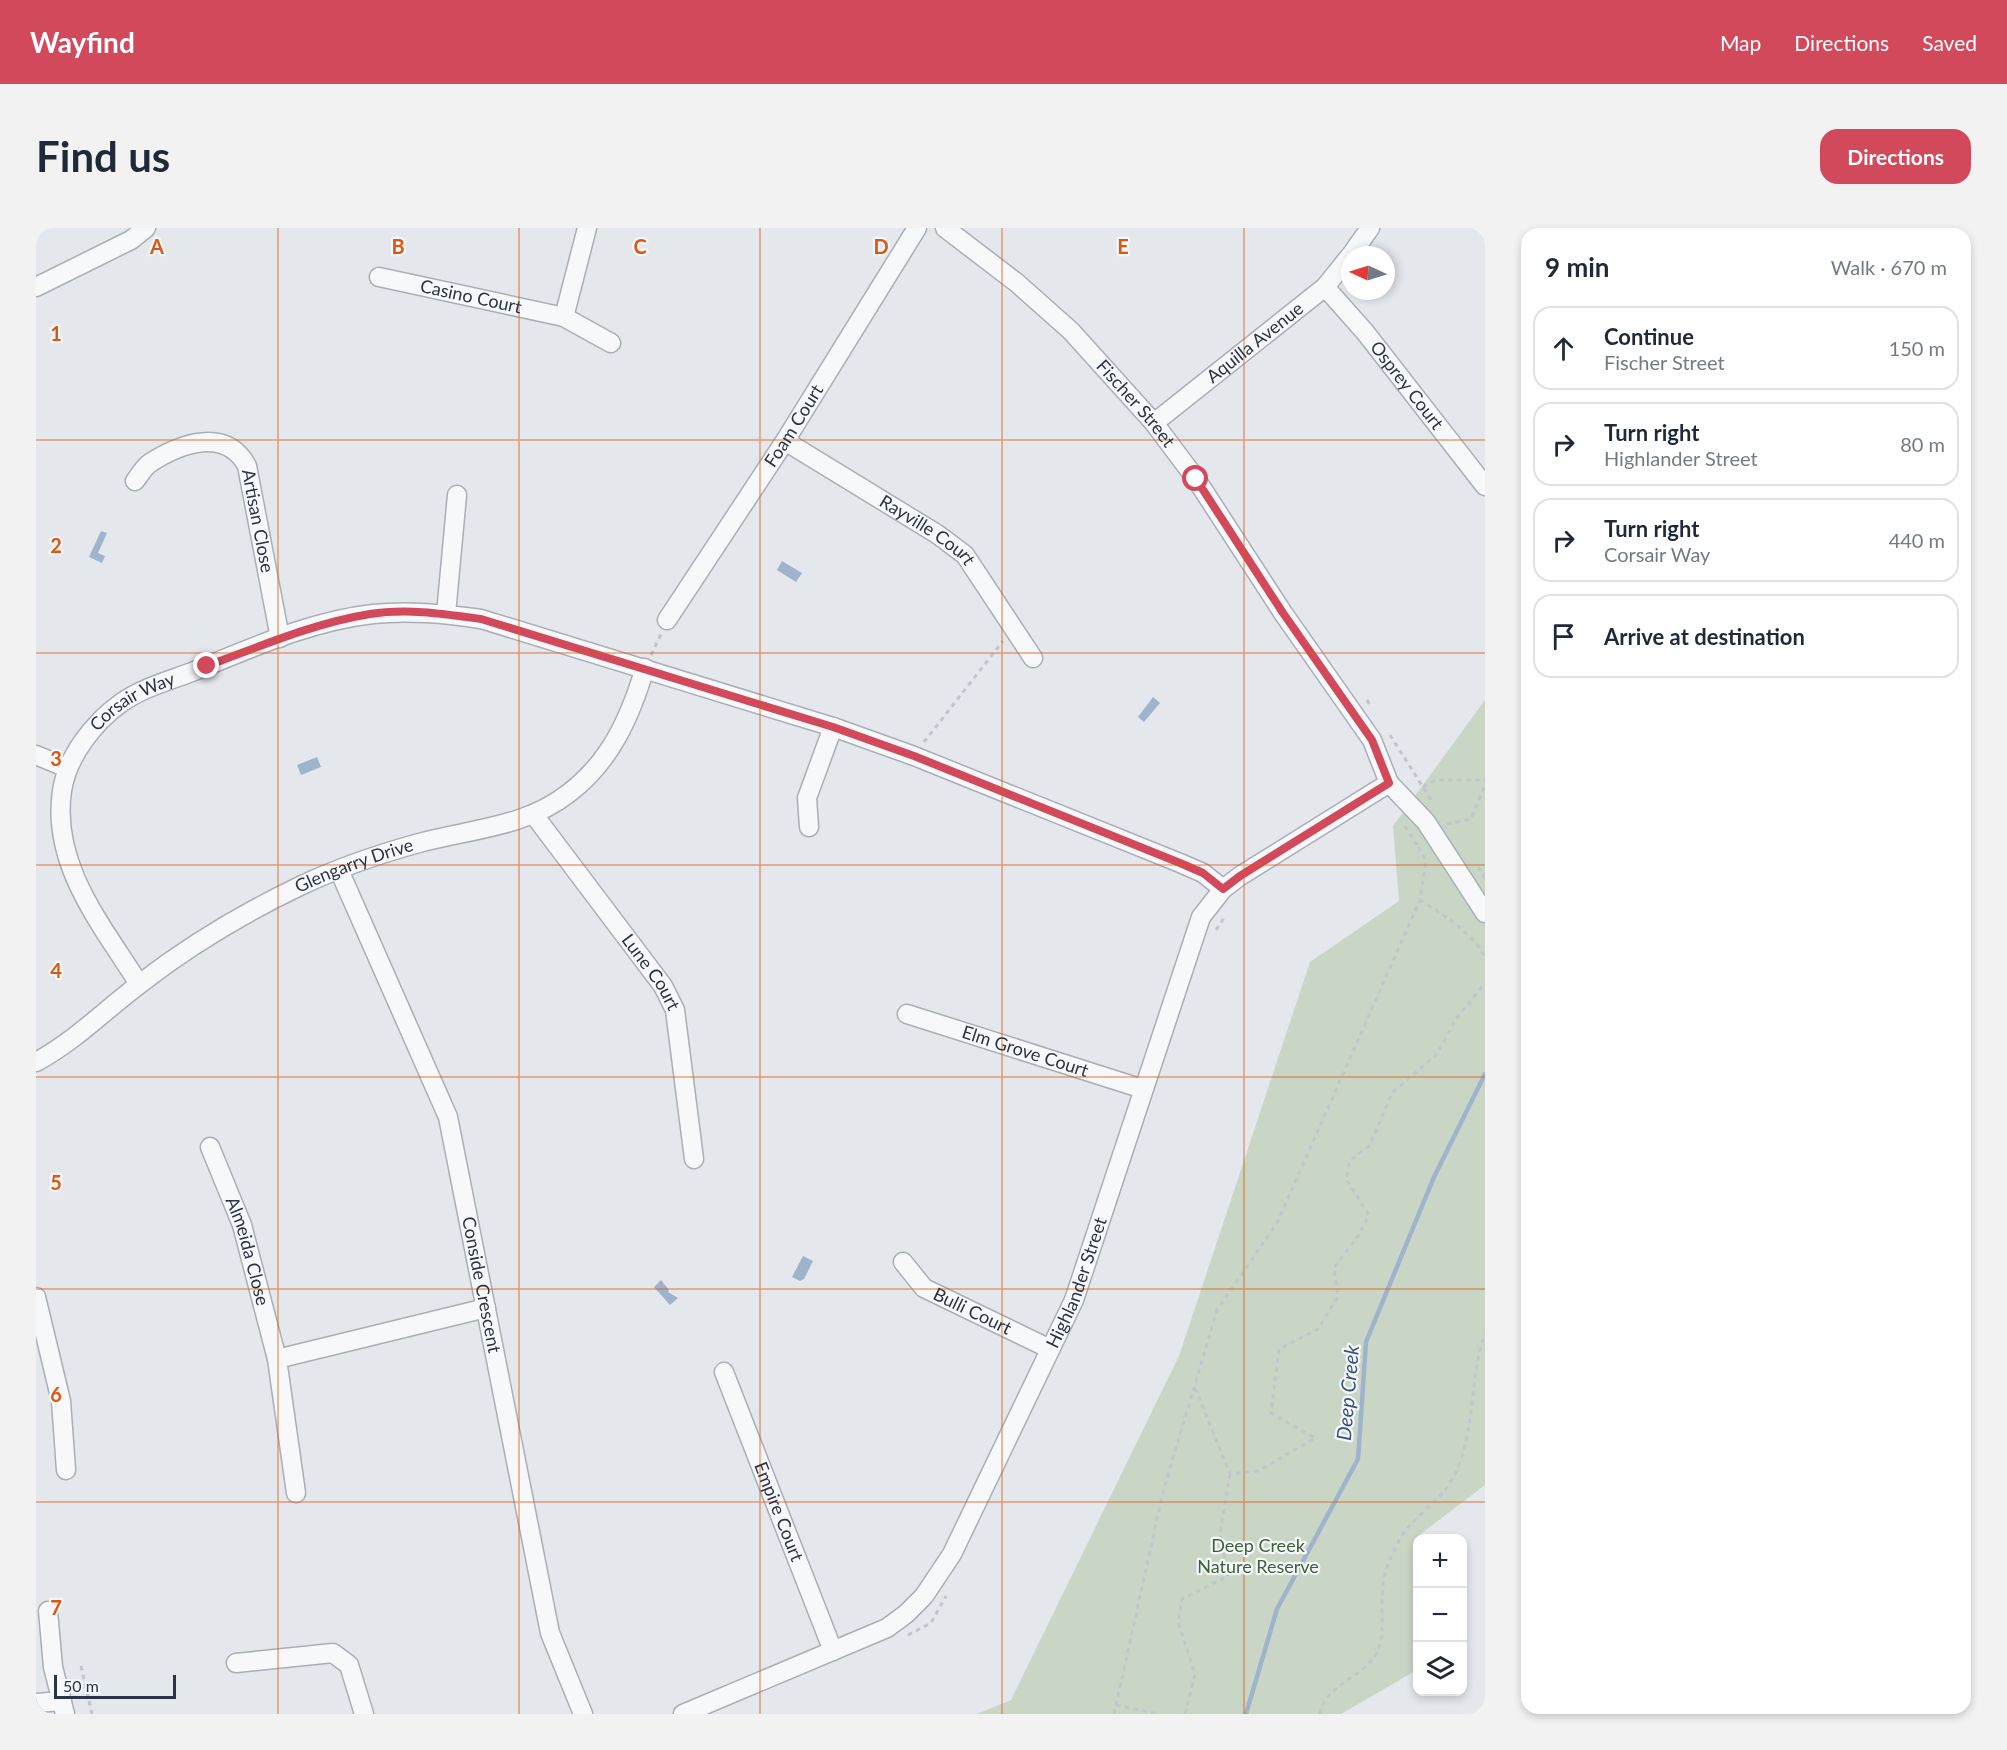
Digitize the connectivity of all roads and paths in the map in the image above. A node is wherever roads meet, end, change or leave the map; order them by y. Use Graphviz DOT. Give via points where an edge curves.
graph roads {
  1 [pos="146,228"];
  2 [pos="587,228"];
  3 [pos="917,228"];
  4 [pos="945,228"];
  5 [pos="1370,228"];
  6 [pos="1357,246"];
  7 [pos="1341,267"];
  8 [pos="379,277"];
  9 [pos="36,287"];
  10 [pos="1325,287"];
  11 [pos="564,316"];
  12 [pos="611,343"];
  13 [pos="1154,423"];
  14 [pos="785,441"];
  15 [pos="135,481"];
  16 [pos="1485,486"];
  17 [pos="457,495"];
  18 [pos="446,614"];
  19 [pos="667,620"];
  20 [pos="1013,627"];
  21 [pos="280,638"];
  22 [pos="1033,657"];
  23 [pos="645,668"];
  24 [pos="1367,700"];
  25 [pos="1373,710"];
  26 [pos="833,727"];
  27 [pos="1386,729"];
  28 [pos="36,755"];
  29 [pos="914,756"];
  30 [pos="68,768"];
  31 [pos="1485,780"];
  32 [pos="1389,783"];
  33 [pos="1485,785"];
  34 [pos="1423,787"];
  35 [pos="1438,810"];
  36 [pos="534,815"];
  37 [pos="1443,817"];
  38 [pos="1402,822"];
  39 [pos="809,827"];
  40 [pos="1440,829"];
  41 [pos="1453,831"];
  42 [pos="1417,845"];
  43 [pos="1474,862"];
  44 [pos="339,870"];
  45 [pos="1485,878"];
  46 [pos="1223,889"];
  47 [pos="1420,900"];
  48 [pos="1485,913"];
  49 [pos="1485,960"];
  50 [pos="1485,983"];
  51 [pos="139,984"];
  52 [pos="907,1014"];
  53 [pos="36,1062"];
  54 [pos="1143,1089"];
  55 [pos="210,1147"];
  56 [pos="694,1160"];
  57 [pos="903,1262"];
  58 [pos="36,1297"];
  59 [pos="486,1308"];
  60 [pos="1485,1334"];
  61 [pos="1050,1349"];
  62 [pos="277,1359"];
  63 [pos="724,1372"];
  64 [pos="1194,1386"];
  65 [pos="66,1470"];
  66 [pos="1230,1474"];
  67 [pos="296,1492"];
  68 [pos="48,1611"];
  69 [pos="833,1651"];
  70 [pos="236,1663"];
  71 [pos="81,1666"];
  72 [pos="36,1703"];
  73 [pos="1116,1704"];
  74 [pos="64,1707"];
  75 [pos="92,1714"];
  76 [pos="364,1714"];
  77 [pos="583,1714"];
  78 [pos="683,1714"];
  79 [pos="1114,1714"];
  80 [pos="1158,1714"];
  81 [pos="1185,1714"];
  82 [pos="1320,1714"];
  1 -- 9 [label="street" via="131,240"];
  2 -- 11 [label="street"];
  3 -- 14 [label="street, Foam Court"];
  4 -- 13 [label="street, Fischer Street" via="1071,331"];
  5 -- 6 [label="street, Aquilla Avenue"];
  7 -- 10 [label="street, Aquilla Avenue"];
  8 -- 11 [label="street, Casino Court"];
  10 -- 13 [label="street, Aquilla Avenue"];
  10 -- 16 [label="street, Osprey Court"];
  11 -- 12 [label="street, Casino Court"];
  13 -- 32 [label="street, Fischer Street" via="1372,740"];
  14 -- 19 [label="street, Foam Court"];
  14 -- 20 [label="street, Rayville Court" via="965,555"];
  15 -- 21 [label="street, Artisan Close" via="148,464 194,444 219,442 241,454 247,466"];
  17 -- 18 [label="street"];
  18 -- 21 [label="street, Corsair Way" via="372,614"];
  18 -- 23 [label="street, Corsair Way" via="481,619"];
  19 -- 23 [label="path"];
  20 -- 22 [label="street, Rayville Court"];
  20 -- 29 [label="path"];
  21 -- 30 [label="street, Corsair Way" via="122,702 91,732"];
  23 -- 26 [label="street, Corsair Way"];
  23 -- 36 [label="street, Glengarry Drive" via="629,718 612,747 569,793"];
  24 -- 25 [label="path"];
  26 -- 29 [label="street, Corsair Way"];
  26 -- 39 [label="street" via="807,798"];
  27 -- 34 [label="path"];
  28 -- 30 [label="street"];
  29 -- 46 [label="street, Corsair Way" via="1180,863 1203,873"];
  30 -- 51 [label="street, Corsair Way" via="61,815 68,860 91,908"];
  31 -- 34 [label="path" via="1436,780"];
  32 -- 40 [label="street, Fischer Street" via="1426,822"];
  32 -- 46 [label="street, Highlander Street"];
  33 -- 40 [label="path" via="1471,819"];
  34 -- 35 [label="path"];
  36 -- 44 [label="street, Glengarry Drive" via="420,843"];
  36 -- 56 [label="street, Lune Court" via="663,986 675,1010"];
  37 -- 40 [label="path"];
  38 -- 42 [label="path"];
  40 -- 41 [label="path"];
  40 -- 42 [label="path"];
  40 -- 48 [label="street, Fischer Street"];
  42 -- 47 [label="path" via="1426,861"];
  43 -- 45 [label="path"];
  44 -- 51 [label="street, Glengarry Drive" via="299,886 242,917"];
  44 -- 59 [label="street, Conside Crescent" via="448,1117"];
  46 -- 54 [label="street, Highlander Street" via="1201,917"];
  47 -- 49 [label="path" via="1452,921"];
  47 -- 64 [label="path" via="1276,1223 1217,1310"];
  50 -- 66 [label="path" via="1456,1019 1437,1054 1392,1093 1370,1145 1350,1161 1346,1179 1369,1215 1334,1268 1338,1297 1318,1329 1279,1349 1270,1413 1315,1438 1258,1470"];
  51 -- 53 [label="street, Glengarry Drive" via="98,1020"];
  52 -- 54 [label="street, Elm Grove Court"];
  54 -- 61 [label="street, Highlander Street" via="1074,1300"];
  55 -- 62 [label="street, Almeida Close" via="242,1225"];
  57 -- 61 [label="street, Bulli Court" via="924,1288"];
  58 -- 65 [label="street" via="61,1401"];
  59 -- 62 [label="street"];
  59 -- 77 [label="street, Conside Crescent" via="550,1634"];
  60 -- 82 [label="path" via="1477,1356 1469,1430 1456,1473 1438,1499 1405,1531 1386,1571 1380,1607 1380,1645 1373,1662 1338,1688"];
  61 -- 69 [label="street, Highlander Street" via="939,1576 906,1614 886,1628"];
  62 -- 67 [label="street, Almeida Close"];
  63 -- 69 [label="street, Empire Court"];
  64 -- 66 [label="path"];
  64 -- 73 [label="path" via="1163,1492"];
  66 -- 81 [label="path" via="1220,1533 1228,1576 1182,1599 1178,1622 1195,1674"];
  68 -- 74 [label="street" via="53,1667"];
  69 -- 78 [label="street, Highlander Street"];
  70 -- 76 [label="street" via="333,1653 349,1665"];
  71 -- 75 [label="path"];
  72 -- 74 [label="street"];
  73 -- 79 [label="path"];
  73 -- 80 [label="path"];
}
